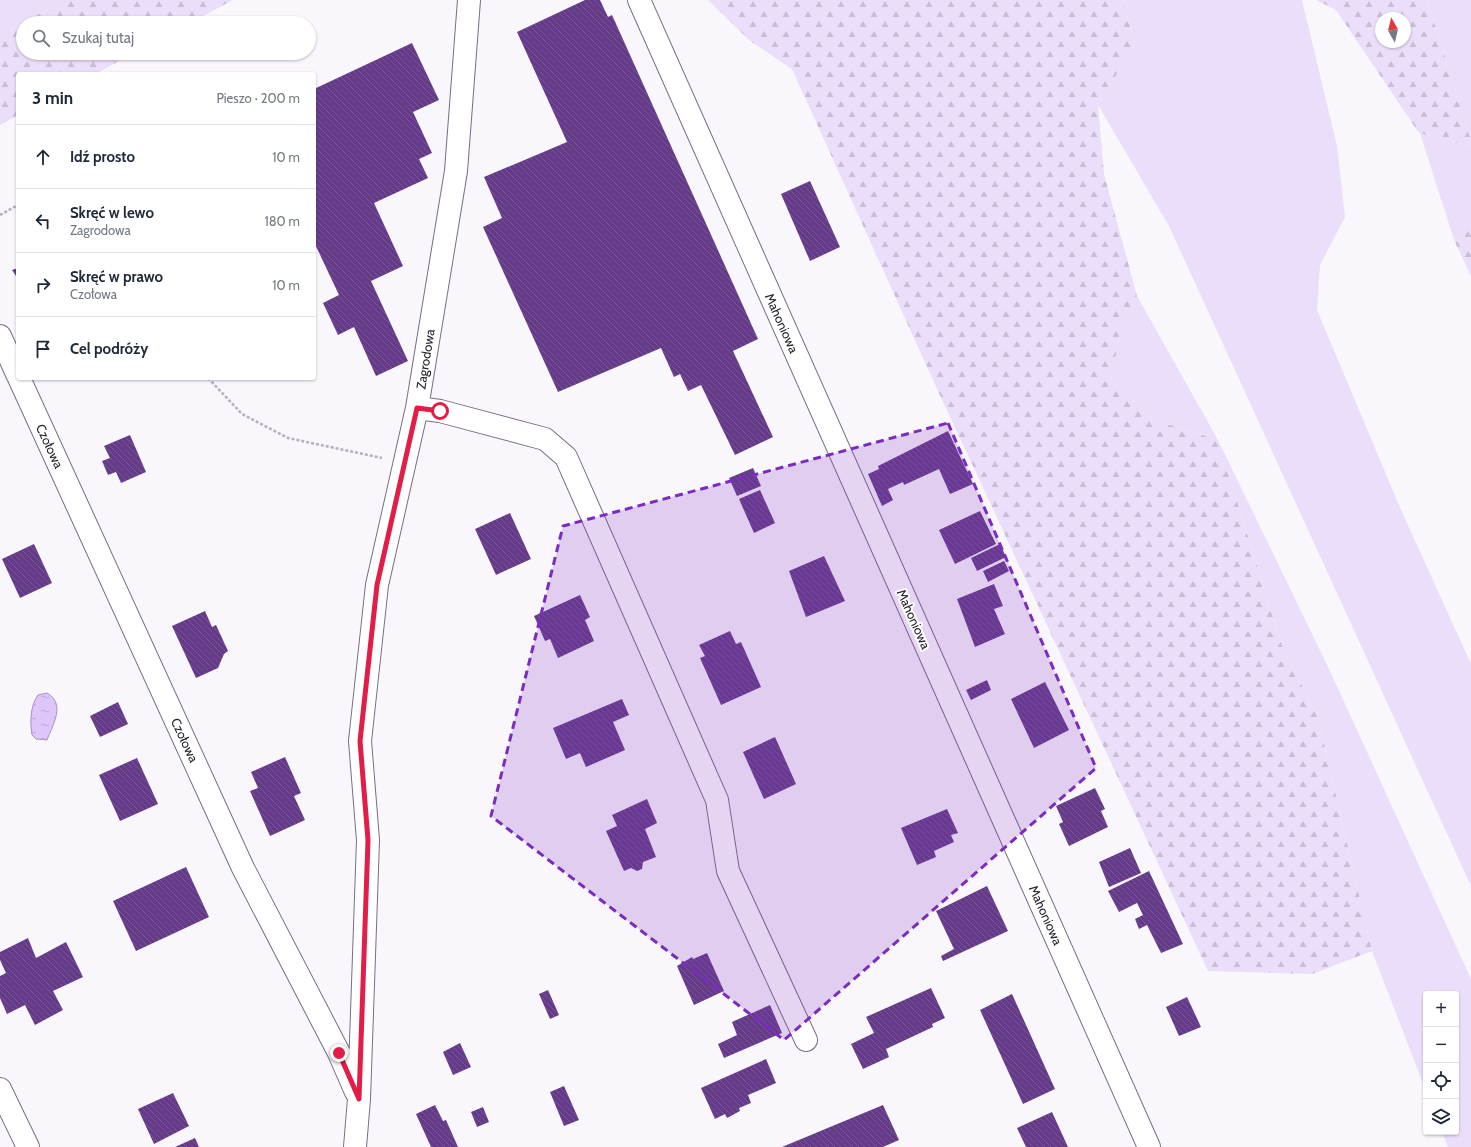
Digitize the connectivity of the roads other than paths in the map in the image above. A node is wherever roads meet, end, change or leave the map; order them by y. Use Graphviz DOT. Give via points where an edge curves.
graph roads {
  1 [pos="469,0"];
  2 [pos="639,0"];
  3 [pos="0,336"];
  4 [pos="16,371"];
  5 [pos="20,380"];
  6 [pos="417,408"];
  7 [pos="806,1040"];
  8 [pos="0,1089"];
  9 [pos="359,1099"];
  10 [pos="28,1147"];
  11 [pos="355,1147"];
  12 [pos="1150,1147"];
  1 -- 6 [label="street, Zagrodowa" via="456,171"];
  2 -- 12 [label="street, Mahoniowa"];
  3 -- 4 [label="street, Czołowa"];
  5 -- 9 [label="street, Czołowa" via="243,868 339,1053"];
  6 -- 7 [label="street" via="440,411 546,439 566,457 717,800 728,872"];
  6 -- 9 [label="street, Zagrodowa" via="377,585 360,741 368,840"];
  8 -- 10 [label="street"];
  9 -- 11 [label="street, Zagrodowa"];
}
